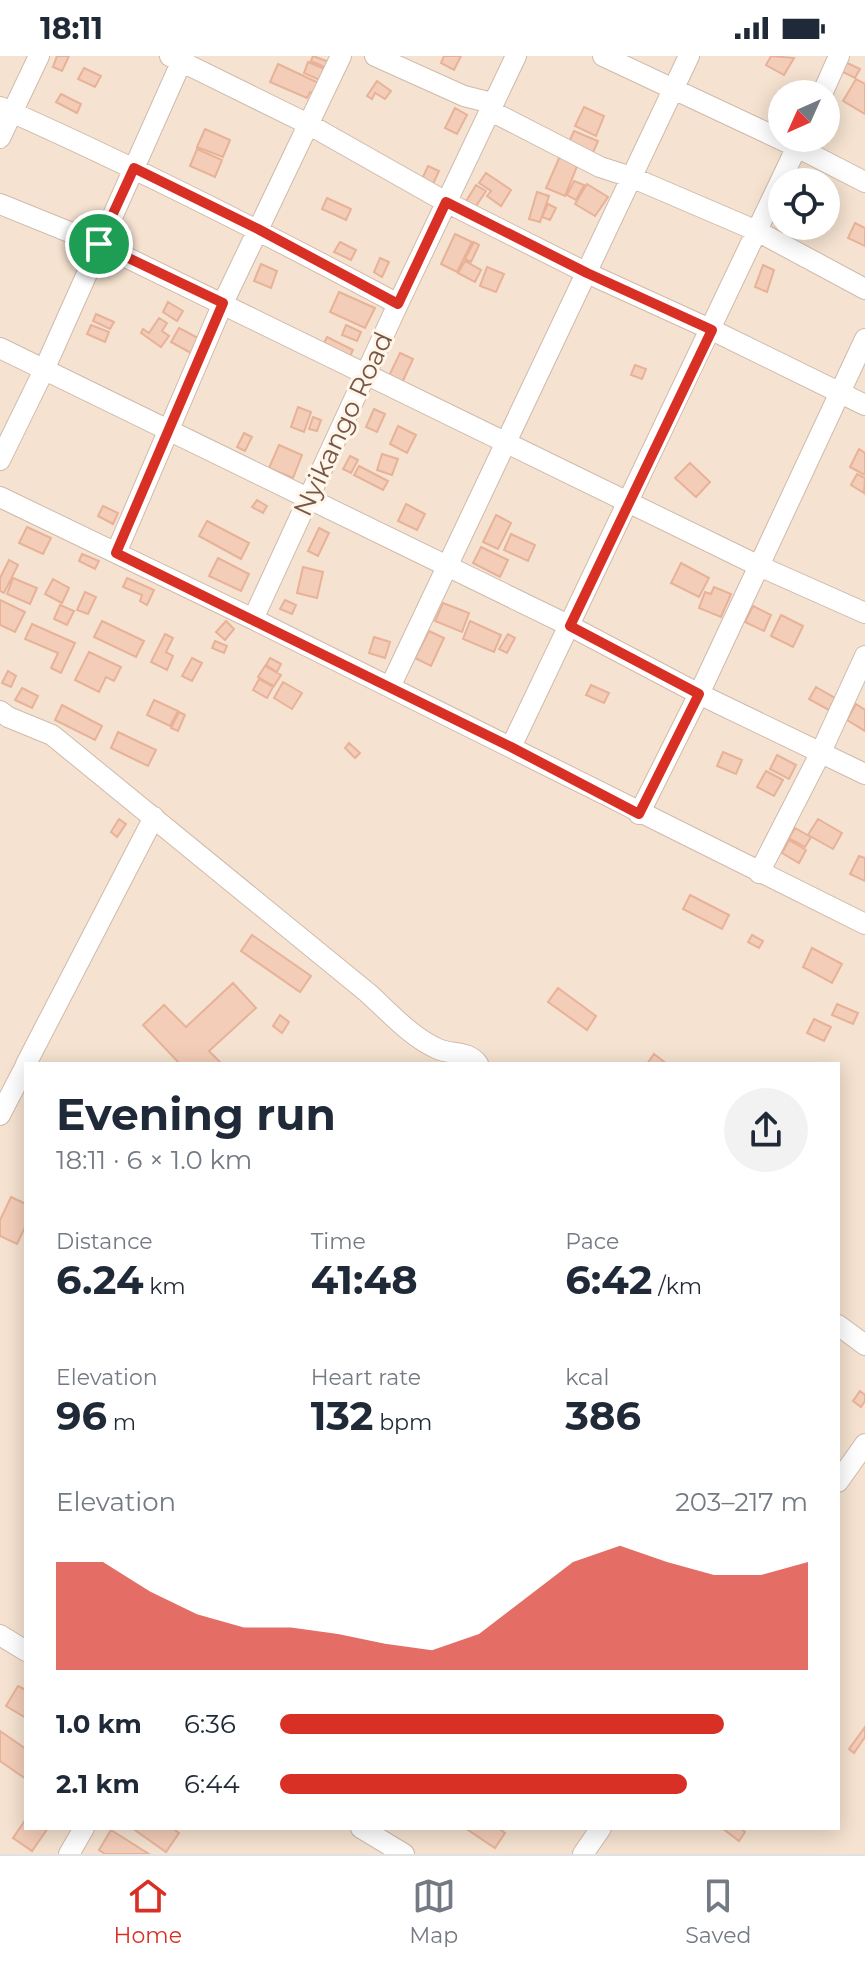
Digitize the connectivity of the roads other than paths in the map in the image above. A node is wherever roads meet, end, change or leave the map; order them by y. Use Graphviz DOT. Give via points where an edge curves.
graph roads {
  1 [pos="39,56"];
  2 [pos="341,56"];
  3 [pos="375,56"];
  4 [pos="516,56"];
  5 [pos="603,56"];
  6 [pos="689,56"];
  7 [pos="839,56"];
  8 [pos="178,58"];
  9 [pos="828,80"];
  10 [pos="673,88"];
  11 [pos="490,106"];
  12 [pos="6,110"];
  13 [pos="308,124"];
  14 [pos="768,129"];
  15 [pos="0,138"];
  16 [pos="794,152"];
  17 [pos="816,152"];
  18 [pos="134,168"];
  19 [pos="631,177"];
  20 [pos="865,182"];
  21 [pos="446,202"];
  22 [pos="0,204"];
  23 [pos="258,229"];
  24 [pos="757,231"];
  25 [pos="99,244"];
  26 [pos="587,273"];
  27 [pos="865,289"];
  28 [pos="223,303"];
  29 [pos="398,304"];
  30 [pos="712,330"];
  31 [pos="865,339"];
  32 [pos="0,348"];
  33 [pos="44,370"];
  34 [pos="367,374"];
  35 [pos="840,393"];
  36 [pos="865,405"];
  37 [pos="168,431"];
  38 [pos="507,443"];
  39 [pos="0,460"];
  40 [pos="0,497"];
  41 [pos="310,498"];
  42 [pos="629,502"];
  43 [pos="116,553"];
  44 [pos="759,566"];
  45 [pos="449,567"];
  46 [pos="865,613"];
  47 [pos="253,619"];
  48 [pos="570,626"];
  49 [pos="865,656"];
  50 [pos="390,687"];
  51 [pos="699,694"];
  52 [pos="0,711"];
  53 [pos="511,747"];
  54 [pos="820,754"];
  55 [pos="865,774"];
  56 [pos="639,814"];
  57 [pos="154,817"];
  58 [pos="759,873"];
  59 [pos="865,924"];
  60 [pos="27,1062"];
  61 [pos="477,1062"];
  62 [pos="24,1068"];
  63 [pos="0,1115"];
  64 [pos="840,1326"];
  65 [pos="865,1345"];
  66 [pos="865,1444"];
  67 [pos="840,1479"];
  68 [pos="0,1635"];
  69 [pos="24,1650"];
  70 [pos="83,1830"];
  71 [pos="364,1830"];
  72 [pos="600,1830"];
  73 [pos="69,1854"];
  74 [pos="404,1854"];
  75 [pos="583,1854"];
  1 -- 12 [label="street"];
  2 -- 13 [label="street"];
  3 -- 11 [label="street"];
  4 -- 11 [label="street, Nyikango Road"];
  5 -- 10 [label="street"];
  6 -- 10 [label="street"];
  7 -- 9 [label="street"];
  8 -- 13 [label="street"];
  8 -- 18 [label="street"];
  10 -- 14 [label="street"];
  10 -- 19 [label="street"];
  11 -- 19 [label="street" via="600,167"];
  11 -- 21 [label="street, Nyikango Road"];
  12 -- 15 [label="street"];
  12 -- 18 [label="street"];
  13 -- 21 [label="street"];
  13 -- 23 [label="street"];
  16 -- 24 [label="street"];
  17 -- 20 [label="street"];
  18 -- 23 [label="street"];
  18 -- 25 [label="street"];
  19 -- 24 [label="street"];
  19 -- 26 [label="street"];
  21 -- 26 [label="street"];
  21 -- 29 [label="street, Nyikango Road"];
  22 -- 25 [label="street"];
  23 -- 28 [label="street"];
  23 -- 29 [label="street"];
  24 -- 27 [label="street"];
  24 -- 30 [label="street"];
  25 -- 28 [label="street"];
  25 -- 33 [label="street"];
  26 -- 30 [label="street"];
  26 -- 38 [label="street"];
  28 -- 34 [label="street"];
  28 -- 37 [label="street"];
  29 -- 34 [label="street, Nyikango Road"];
  30 -- 35 [label="street"];
  30 -- 42 [label="street"];
  31 -- 35 [label="street"];
  32 -- 33 [label="street"];
  33 -- 37 [label="street"];
  33 -- 39 [label="street"];
  34 -- 38 [label="street"];
  34 -- 41 [label="street, Nyikango Road"];
  35 -- 36 [label="street"];
  35 -- 44 [label="street"];
  37 -- 41 [label="street"];
  37 -- 43 [label="street"];
  38 -- 42 [label="street"];
  38 -- 45 [label="street"];
  40 -- 43 [label="street"];
  41 -- 45 [label="street"];
  41 -- 47 [label="street, Nyikango Road"];
  42 -- 44 [label="street"];
  42 -- 48 [label="street"];
  43 -- 47 [label="street"];
  44 -- 46 [label="street"];
  44 -- 51 [label="street"];
  45 -- 48 [label="street"];
  45 -- 50 [label="street"];
  47 -- 50 [label="street"];
  48 -- 51 [label="street"];
  48 -- 53 [label="street"];
  49 -- 54 [label="street"];
  50 -- 53 [label="street"];
  51 -- 54 [label="street"];
  51 -- 56 [label="street"];
  52 -- 57 [label="street" via="52,735"];
  53 -- 56 [label="street"];
  54 -- 55 [label="street"];
  54 -- 58 [label="street"];
  56 -- 58 [label="street"];
  57 -- 60 [label="street"];
  57 -- 61 [label="street" via="413,1034 441,1051"];
  58 -- 59 [label="street"];
  62 -- 63 [label="street"];
  64 -- 65 [label="street"];
  66 -- 67 [label="street"];
  68 -- 69 [label="street"];
  70 -- 73 [label="street"];
  71 -- 74 [label="street"];
  72 -- 75 [label="street"];
}
